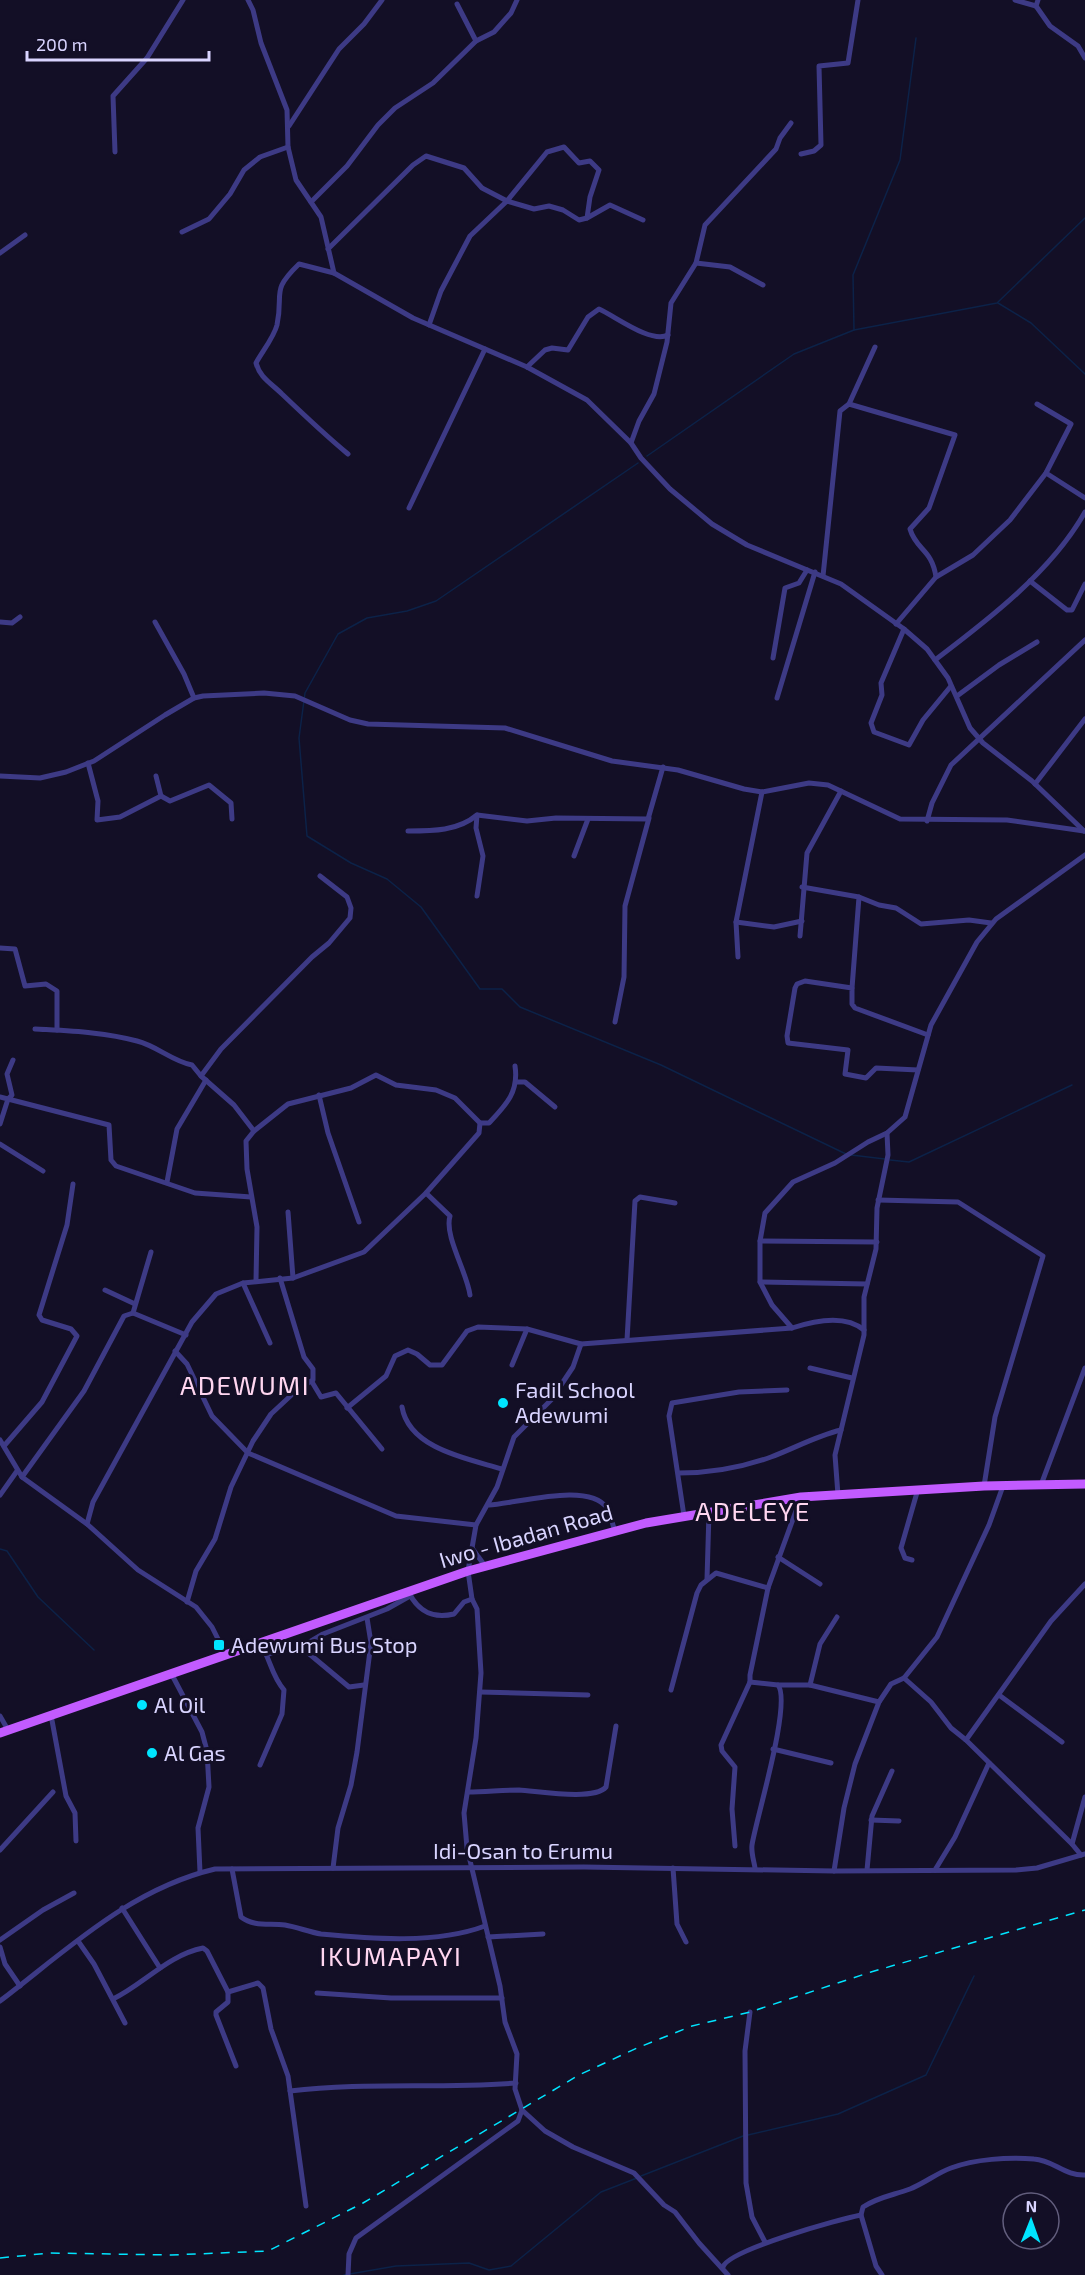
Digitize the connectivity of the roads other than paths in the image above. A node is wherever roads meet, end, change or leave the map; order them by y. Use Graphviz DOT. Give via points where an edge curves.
graph roads {
  1 [pos="183,0"];
  2 [pos="248,0"];
  3 [pos="382,0"];
  4 [pos="516,0"];
  5 [pos="858,0"];
  6 [pos="1016,0"];
  7 [pos="1037,3"];
  8 [pos="457,4"];
  9 [pos="476,41"];
  10 [pos="1085,42"];
  11 [pos="1078,46"];
  12 [pos="1085,58"];
  13 [pos="791,123"];
  14 [pos="289,126"];
  15 [pos="288,147"];
  16 [pos="115,152"];
  17 [pos="801,154"];
  18 [pos="507,201"];
  19 [pos="311,202"];
  20 [pos="587,218"];
  21 [pos="643,220"];
  22 [pos="182,232"];
  23 [pos="25,235"];
  24 [pos="328,249"];
  25 [pos="0,253"];
  26 [pos="696,263"];
  27 [pos="334,273"];
  28 [pos="764,285"];
  29 [pos="429,325"];
  30 [pos="668,335"];
  31 [pos="874,347"];
  32 [pos="484,349"];
  33 [pos="527,367"];
  34 [pos="1037,404"];
  35 [pos="849,405"];
  36 [pos="631,443"];
  37 [pos="348,454"];
  38 [pos="1046,473"];
  39 [pos="1085,498"];
  40 [pos="409,508"];
  41 [pos="1085,512"];
  42 [pos="807,570"];
  43 [pos="815,572"];
  44 [pos="823,576"];
  45 [pos="936,577"];
  46 [pos="1030,581"];
  47 [pos="1085,584"];
  48 [pos="20,617"];
  49 [pos="0,622"];
  50 [pos="155,622"];
  51 [pos="897,624"];
  52 [pos="904,629"];
  53 [pos="1085,640"];
  54 [pos="1037,642"];
  55 [pos="773,658"];
  56 [pos="935,660"];
  57 [pos="951,686"];
  58 [pos="957,696"];
  59 [pos="194,698"];
  60 [pos="777,698"];
  61 [pos="1085,719"];
  62 [pos="980,737"];
  63 [pos="88,763"];
  64 [pos="663,767"];
  65 [pos="0,776"];
  66 [pos="156,776"];
  67 [pos="1035,784"];
  68 [pos="841,791"];
  69 [pos="762,792"];
  70 [pos="161,796"];
  71 [pos="477,815"];
  72 [pos="232,819"];
  73 [pos="588,819"];
  74 [pos="927,821"];
  75 [pos="408,831"];
  76 [pos="1084,831"];
  77 [pos="1085,855"];
  78 [pos="574,856"];
  79 [pos="320,876"];
  80 [pos="802,887"];
  81 [pos="477,896"];
  82 [pos="860,897"];
  83 [pos="802,921"];
  84 [pos="736,922"];
  85 [pos="991,923"];
  86 [pos="800,936"];
  87 [pos="0,948"];
  88 [pos="738,957"];
  89 [pos="852,988"];
  90 [pos="615,1022"];
  91 [pos="35,1029"];
  92 [pos="57,1030"];
  93 [pos="928,1035"];
  94 [pos="13,1060"];
  95 [pos="515,1066"];
  96 [pos="918,1070"];
  97 [pos="203,1078"];
  98 [pos="517,1082"];
  99 [pos="319,1095"];
  100 [pos="0,1097"];
  101 [pos="8,1099"];
  102 [pos="555,1107"];
  103 [pos="480,1123"];
  104 [pos="0,1124"];
  105 [pos="254,1131"];
  106 [pos="887,1133"];
  107 [pos="0,1144"];
  108 [pos="43,1171"];
  109 [pos="167,1182"];
  110 [pos="73,1184"];
  111 [pos="426,1193"];
  112 [pos="251,1197"];
  113 [pos="878,1200"];
  114 [pos="675,1203"];
  115 [pos="288,1212"];
  116 [pos="359,1222"];
  117 [pos="759,1241"];
  118 [pos="877,1242"];
  119 [pos="151,1252"];
  120 [pos="280,1278"];
  121 [pos="293,1278"];
  122 [pos="256,1281"];
  123 [pos="759,1282"];
  124 [pos="243,1283"];
  125 [pos="867,1284"];
  126 [pos="105,1290"];
  127 [pos="470,1295"];
  128 [pos="135,1304"];
  129 [pos="133,1313"];
  130 [pos="792,1328"];
  131 [pos="527,1329"];
  132 [pos="864,1330"];
  133 [pos="186,1335"];
  134 [pos="627,1340"];
  135 [pos="270,1343"];
  136 [pos="581,1344"];
  137 [pos="175,1351"];
  138 [pos="512,1365"];
  139 [pos="810,1368"];
  140 [pos="1085,1368"];
  141 [pos="852,1378"];
  142 [pos="312,1382"];
  143 [pos="786,1390"];
  144 [pos="402,1407"];
  145 [pos="347,1408"];
  146 [pos="841,1430"];
  147 [pos="2,1443"];
  148 [pos="382,1449"];
  149 [pos="248,1453"];
  150 [pos="502,1469"];
  151 [pos="17,1471"];
  152 [pos="678,1473"];
  153 [pos="22,1477"];
  154 [pos="1085,1484"];
  155 [pos="1041,1485"];
  156 [pos="984,1486"];
  157 [pos="1003,1486"];
  158 [pos="918,1490"];
  159 [pos="838,1494"];
  160 [pos="0,1495"];
  161 [pos="801,1497"];
  162 [pos="489,1505"];
  163 [pos="709,1512"];
  164 [pos="684,1516"];
  165 [pos="87,1524"];
  166 [pos="476,1525"];
  167 [pos="615,1531"];
  168 [pos="472,1548"];
  169 [pos="778,1557"];
  170 [pos="912,1560"];
  171 [pos="485,1566"];
  172 [pos="468,1571"];
  173 [pos="707,1579"];
  174 [pos="820,1584"];
  175 [pos="1085,1584"];
  176 [pos="768,1588"];
  177 [pos="409,1594"];
  178 [pos="472,1599"];
  179 [pos="187,1602"];
  180 [pos="837,1617"];
  181 [pos="367,1618"];
  182 [pos="261,1643"];
  183 [pos="301,1647"];
  184 [pos="267,1654"];
  185 [pos="226,1655"];
  186 [pos="171,1673"];
  187 [pos="904,1678"];
  188 [pos="750,1682"];
  189 [pos="364,1685"];
  190 [pos="778,1685"];
  191 [pos="810,1685"];
  192 [pos="671,1690"];
  193 [pos="480,1692"];
  194 [pos="588,1695"];
  195 [pos="999,1695"];
  196 [pos="879,1702"];
  197 [pos="51,1715"];
  198 [pos="0,1716"];
  199 [pos="616,1726"];
  200 [pos="5,1732"];
  201 [pos="966,1740"];
  202 [pos="0,1742"];
  203 [pos="1062,1742"];
  204 [pos="773,1749"];
  205 [pos="831,1763"];
  206 [pos="989,1763"];
  207 [pos="260,1765"];
  208 [pos="892,1771"];
  209 [pos="52,1792"];
  210 [pos="468,1792"];
  211 [pos="1085,1797"];
  212 [pos="871,1820"];
  213 [pos="899,1821"];
  214 [pos="76,1841"];
  215 [pos="1072,1844"];
  216 [pos="735,1846"];
  217 [pos="0,1850"];
  218 [pos="1083,1854"];
  219 [pos="333,1868"];
  220 [pos="473,1868"];
  221 [pos="673,1868"];
  222 [pos="232,1869"];
  223 [pos="755,1869"];
  224 [pos="867,1870"];
  225 [pos="935,1870"];
  226 [pos="834,1871"];
  227 [pos="200,1872"];
  228 [pos="74,1893"];
  229 [pos="122,1908"];
  230 [pos="485,1926"];
  231 [pos="543,1934"];
  232 [pos="488,1937"];
  233 [pos="0,1940"];
  234 [pos="78,1941"];
  235 [pos="686,1942"];
  236 [pos="0,1947"];
  237 [pos="160,1968"];
  238 [pos="20,1986"];
  239 [pos="228,1992"];
  240 [pos="317,1993"];
  241 [pos="502,1998"];
  242 [pos="113,1999"];
  243 [pos="0,2001"];
  244 [pos="750,2012"];
  245 [pos="125,2023"];
  246 [pos="236,2066"];
  247 [pos="516,2083"];
  248 [pos="290,2091"];
  249 [pos="522,2110"];
  250 [pos="1085,2175"];
  251 [pos="306,2206"];
  252 [pos="861,2215"];
  253 [pos="765,2242"];
  254 [pos="723,2267"];
  255 [pos="348,2275"];
  256 [pos="729,2275"];
  257 [pos="882,2275"];
  1 -- 16 [label="street" via="147,58 113,96"];
  2 -- 14 [label="street" via="287,110"];
  3 -- 14 [label="street" via="339,49"];
  4 -- 9 [label="street" via="511,13 494,32"];
  5 -- 17 [label="street" via="848,63 819,66 821,145"];
  6 -- 7 [label="street"];
  7 -- 11 [label="street" via="1050,26"];
  8 -- 9 [label="street"];
  9 -- 19 [label="street" via="432,82 395,108"];
  10 -- 11 [label="street"];
  11 -- 12 [label="street"];
  13 -- 26 [label="street" via="776,149 705,225"];
  14 -- 15 [label="street"];
  15 -- 19 [label="street" via="296,180"];
  15 -- 22 [label="street" via="260,157 244,170 209,219"];
  18 -- 20 [label="street" via="534,209 549,206 579,220"];
  18 -- 20 [label="street" via="547,152 564,147 579,163 590,160 599,170"];
  18 -- 24 [label="street" via="482,188 464,168 426,156"];
  18 -- 29 [label="street" via="470,236 441,291"];
  19 -- 24 [label="street" via="321,217"];
  20 -- 21 [label="street" via="610,205"];
  23 -- 25 [label="street"];
  24 -- 27 [label="street"];
  26 -- 28 [label="street" via="730,267"];
  26 -- 30 [label="street" via="671,303"];
  27 -- 29 [label="street"];
  27 -- 37 [label="street" via="299,264 285,277 277,292 277,325 256,363 258,374"];
  29 -- 32 [label="street"];
  30 -- 33 [label="street" via="660,338 638,331 599,309 588,317 568,350 545,350"];
  30 -- 36 [label="street" via="654,394"];
  31 -- 35 [label="street"];
  32 -- 33 [label="street"];
  32 -- 40 [label="street"];
  33 -- 36 [label="street" via="587,400"];
  34 -- 38 [label="street" via="1071,424"];
  35 -- 44 [label="street" via="840,411"];
  35 -- 45 [label="street" via="955,435 929,508 910,529 934,560"];
  36 -- 42 [label="street" via="670,489 712,524 747,545"];
  38 -- 39 [label="street"];
  38 -- 45 [label="street" via="1010,520 973,555"];
  41 -- 46 [label="street"];
  42 -- 43 [label="street"];
  42 -- 55 [label="street" via="799,583 785,588"];
  43 -- 44 [label="street"];
  43 -- 60 [label="street"];
  44 -- 51 [label="street" via="841,584"];
  45 -- 51 [label="street"];
  46 -- 47 [label="street" via="1067,610 1072,610"];
  46 -- 56 [label="street"];
  48 -- 49 [label="street" via="12,623"];
  50 -- 59 [label="street"];
  51 -- 52 [label="street"];
  52 -- 56 [label="street"];
  52 -- 57 [label="street" via="881,683 882,695 871,723 874,732 909,746 923,720"];
  53 -- 62 [label="street"];
  54 -- 58 [label="street"];
  56 -- 57 [label="street"];
  57 -- 58 [label="street"];
  58 -- 62 [label="street" via="970,728"];
  59 -- 63 [label="street"];
  59 -- 64 [label="street" via="264,693 307,700 368,724 504,728 612,761"];
  61 -- 67 [label="street"];
  62 -- 67 [label="street"];
  62 -- 74 [label="street" via="951,765"];
  63 -- 65 [label="street" via="40,778"];
  63 -- 70 [label="street" via="98,801 97,820 120,817"];
  64 -- 69 [label="street"];
  64 -- 73 [label="street" via="648,819"];
  64 -- 90 [label="street" via="625,906 624,977"];
  66 -- 70 [label="street"];
  67 -- 76 [label="street"];
  68 -- 69 [label="street" via="809,783"];
  68 -- 74 [label="street" via="900,819"];
  68 -- 80 [label="street" via="807,853"];
  69 -- 84 [label="street"];
  70 -- 72 [label="street" via="170,801 209,785 231,803"];
  71 -- 73 [label="street" via="527,821"];
  71 -- 75 [label="street" via="466,824 443,830"];
  71 -- 81 [label="street" via="483,856"];
  73 -- 78 [label="street"];
  74 -- 76 [label="street" via="1007,820"];
  77 -- 85 [label="street"];
  79 -- 97 [label="street" via="346,897 350,918 329,944 221,1049"];
  80 -- 82 [label="street"];
  80 -- 83 [label="street"];
  82 -- 85 [label="street" via="896,908 921,924 976,920"];
  82 -- 89 [label="street"];
  83 -- 84 [label="street" via="774,927"];
  83 -- 86 [label="street"];
  84 -- 88 [label="street"];
  85 -- 93 [label="street" via="938,1010"];
  87 -- 92 [label="street" via="15,948 25,986 46,984 57,991"];
  89 -- 93 [label="street" via="855,1008"];
  89 -- 96 [label="street" via="805,981 797,984 788,1043 848,1050 845,1074 866,1078 876,1068"];
  91 -- 92 [label="street"];
  92 -- 97 [label="street" via="138,1041 192,1065"];
  93 -- 96 [label="street"];
  94 -- 101 [label="street" via="8,1074 12,1095"];
  95 -- 98 [label="street"];
  96 -- 106 [label="street" via="908,1112"];
  97 -- 105 [label="street" via="234,1105"];
  97 -- 109 [label="street" via="177,1130"];
  98 -- 102 [label="street" via="525,1082"];
  98 -- 103 [label="street" via="499,1112 489,1123"];
  99 -- 103 [label="street" via="379,1076 396,1085 436,1090 455,1098"];
  99 -- 105 [label="street" via="288,1104"];
  99 -- 116 [label="street"];
  100 -- 101 [label="street"];
  101 -- 104 [label="street"];
  101 -- 109 [label="street" via="109,1125 112,1163 134,1174"];
  103 -- 111 [label="street" via="479,1133"];
  105 -- 112 [label="street" via="246,1141"];
  106 -- 113 [label="street" via="888,1155"];
  106 -- 117 [label="street" via="827,1168 786,1186 765,1213"];
  107 -- 108 [label="street"];
  109 -- 112 [label="street" via="195,1193"];
  110 -- 147 [label="street" via="67,1225 39,1315 42,1320 71,1329 77,1336 42,1402"];
  111 -- 121 [label="street" via="364,1252"];
  111 -- 127 [label="street" via="450,1216 451,1236 468,1279"];
  112 -- 122 [label="street" via="257,1227"];
  113 -- 118 [label="street"];
  113 -- 156 [label="street" via="958,1202 1043,1256 995,1417"];
  114 -- 134 [label="street" via="640,1197 635,1201"];
  115 -- 121 [label="street"];
  117 -- 118 [label="street"];
  117 -- 123 [label="street"];
  118 -- 125 [label="street"];
  119 -- 128 [label="street"];
  120 -- 121 [label="street"];
  120 -- 122 [label="street"];
  120 -- 142 [label="street" via="304,1357 313,1369"];
  122 -- 124 [label="street"];
  123 -- 125 [label="street"];
  123 -- 130 [label="street"];
  124 -- 133 [label="street" via="216,1294"];
  124 -- 135 [label="street"];
  125 -- 132 [label="street"];
  126 -- 128 [label="street"];
  128 -- 129 [label="street"];
  129 -- 133 [label="street"];
  129 -- 153 [label="street" via="124,1316 84,1391"];
  130 -- 132 [label="street" via="840,1321"];
  130 -- 134 [label="street"];
  131 -- 136 [label="street"];
  131 -- 138 [label="street"];
  131 -- 145 [label="street" via="478,1327 467,1331 442,1365 430,1365 408,1350 395,1356 386,1376"];
  132 -- 141 [label="street"];
  133 -- 137 [label="street"];
  134 -- 136 [label="street"];
  136 -- 150 [label="street" via="573,1367 551,1400 517,1433"];
  137 -- 149 [label="street" via="187,1364 212,1416"];
  137 -- 165 [label="street" via="93,1502"];
  139 -- 141 [label="street"];
  140 -- 155 [label="street"];
  141 -- 146 [label="street"];
  142 -- 145 [label="street" via="321,1397 336,1393"];
  142 -- 149 [label="street" via="299,1388 271,1414"];
  143 -- 152 [label="street" via="738,1392 672,1403 669,1416"];
  144 -- 150 [label="street" via="413,1428 431,1444"];
  145 -- 148 [label="street"];
  146 -- 152 [label="street" via="812,1437 770,1457 736,1467 712,1473"];
  146 -- 159 [label="street" via="834,1466"];
  147 -- 151 [label="street"];
  149 -- 166 [label="street" via="396,1516"];
  149 -- 179 [label="street" via="231,1487 215,1539 192,1580"];
  150 -- 162 [label="street"];
  151 -- 153 [label="street"];
  151 -- 160 [label="street"];
  152 -- 164 [label="street"];
  153 -- 165 [label="street"];
  154 -- 155 [label="main road, Iwo - Ibadan Road"];
  155 -- 157 [label="main road, Iwo - Ibadan Road"];
  156 -- 157 [label="main road, Iwo - Ibadan Road"];
  156 -- 158 [label="main road, Iwo - Ibadan Road"];
  157 -- 187 [label="street" via="940,1629"];
  158 -- 159 [label="main road, Iwo - Ibadan Road"];
  158 -- 170 [label="street" via="901,1548 905,1558"];
  159 -- 161 [label="main road, Iwo - Ibadan Road"];
  161 -- 163 [label="main road, Iwo - Ibadan Road"];
  161 -- 169 [label="street"];
  162 -- 166 [label="street"];
  162 -- 167 [label="street" via="583,1496 607,1508"];
  163 -- 164 [label="main road, Iwo - Ibadan Road"];
  163 -- 173 [label="street"];
  164 -- 167 [label="main road, Iwo - Ibadan Road"];
  165 -- 179 [label="street" via="138,1570"];
  166 -- 168 [label="street"];
  167 -- 171 [label="main road, Iwo - Ibadan Road"];
  168 -- 171 [label="street"];
  168 -- 172 [label="street"];
  169 -- 174 [label="street"];
  169 -- 176 [label="street"];
  171 -- 172 [label="main road, Iwo - Ibadan Road"];
  172 -- 177 [label="main road, Iwo - Ibadan Road"];
  172 -- 178 [label="street"];
  173 -- 176 [label="street" via="719,1574"];
  173 -- 192 [label="street" via="697,1593"];
  175 -- 195 [label="street" via="1051,1622"];
  176 -- 188 [label="street"];
  177 -- 178 [label="street" via="425,1614 434,1616 454,1614"];
  177 -- 181 [label="street"];
  177 -- 182 [label="main road, Iwo - Ibadan Road"];
  178 -- 193 [label="street" via="477,1609"];
  179 -- 185 [label="street" via="204,1616"];
  180 -- 191 [label="street" via="820,1644"];
  181 -- 183 [label="street" via="323,1634"];
  181 -- 189 [label="street" via="371,1643"];
  182 -- 184 [label="street"];
  182 -- 185 [label="main road, Iwo - Ibadan Road"];
  183 -- 184 [label="street"];
  183 -- 189 [label="street" via="349,1687"];
  184 -- 207 [label="street" via="274,1678 284,1690 282,1714"];
  185 -- 186 [label="main road, Iwo - Ibadan Road"];
  186 -- 197 [label="main road, Iwo - Ibadan Road"];
  186 -- 227 [label="street" via="202,1732 207,1751 209,1787 198,1828"];
  187 -- 196 [label="street" via="891,1684"];
  187 -- 201 [label="street"];
  188 -- 190 [label="street"];
  188 -- 216 [label="street" via="721,1744 722,1751 735,1764"];
  189 -- 219 [label="street" via="357,1752 338,1828"];
  190 -- 191 [label="street"];
  190 -- 204 [label="street" via="782,1702"];
  191 -- 196 [label="street"];
  193 -- 194 [label="street"];
  193 -- 210 [label="street"];
  195 -- 201 [label="street"];
  195 -- 203 [label="street"];
  196 -- 226 [label="street" via="855,1764"];
  197 -- 200 [label="main road, Iwo - Ibadan Road"];
  197 -- 214 [label="street" via="66,1796 75,1813"];
  198 -- 200 [label="street"];
  199 -- 210 [label="street" via="603,1791"];
  200 -- 202 [label="street"];
  201 -- 206 [label="street"];
  204 -- 205 [label="street"];
  204 -- 223 [label="street" via="768,1789 752,1847"];
  206 -- 215 [label="street"];
  206 -- 225 [label="street"];
  208 -- 212 [label="street"];
  209 -- 217 [label="street"];
  210 -- 220 [label="street" via="465,1830"];
  211 -- 215 [label="street"];
  212 -- 213 [label="street"];
  212 -- 224 [label="street"];
  215 -- 218 [label="street"];
  218 -- 225 [label="street, Idi-Osan to Erumu" via="1037,1868"];
  219 -- 220 [label="street, Idi-Osan to Erumu"];
  219 -- 222 [label="street, Idi-Osan to Erumu"];
  220 -- 221 [label="street, Idi-Osan to Erumu"];
  220 -- 230 [label="street"];
  221 -- 223 [label="street, Idi-Osan to Erumu"];
  221 -- 235 [label="street" via="677,1924"];
  222 -- 227 [label="street, Idi-Osan to Erumu"];
  222 -- 230 [label="street" via="241,1917 252,1924 286,1925 319,1934 399,1939 452,1936"];
  223 -- 226 [label="street, Idi-Osan to Erumu"];
  224 -- 225 [label="street, Idi-Osan to Erumu"];
  224 -- 226 [label="street, Idi-Osan to Erumu"];
  227 -- 229 [label="street, Idi-Osan to Erumu" via="176,1879"];
  228 -- 233 [label="street"];
  229 -- 234 [label="street, Idi-Osan to Erumu"];
  229 -- 237 [label="street"];
  230 -- 232 [label="street"];
  231 -- 232 [label="street"];
  232 -- 241 [label="street"];
  234 -- 238 [label="street, Idi-Osan to Erumu"];
  234 -- 242 [label="street"];
  236 -- 238 [label="street" via="5,1964"];
  237 -- 239 [label="street" via="203,1948"];
  237 -- 242 [label="street"];
  238 -- 243 [label="street, Idi-Osan to Erumu"];
  239 -- 246 [label="street" via="228,2002 216,2015"];
  239 -- 248 [label="street" via="261,1984"];
  240 -- 241 [label="street"];
  241 -- 247 [label="street" via="505,2022 517,2054"];
  242 -- 245 [label="street"];
  244 -- 253 [label="street" via="745,2051 746,2183 752,2217"];
  247 -- 248 [label="street" via="450,2088 371,2084"];
  247 -- 249 [label="street"];
  248 -- 251 [label="street"];
  249 -- 254 [label="street" via="545,2131 573,2147 634,2173"];
  249 -- 255 [label="street" via="518,2121 356,2238 349,2254"];
  250 -- 252 [label="street" via="1060,2171 1049,2162 1036,2159 953,2167 907,2190 877,2198 863,2207"];
  252 -- 253 [label="street"];
  252 -- 257 [label="street"];
  253 -- 254 [label="street" via="729,2258"];
  254 -- 256 [label="street"];
}
